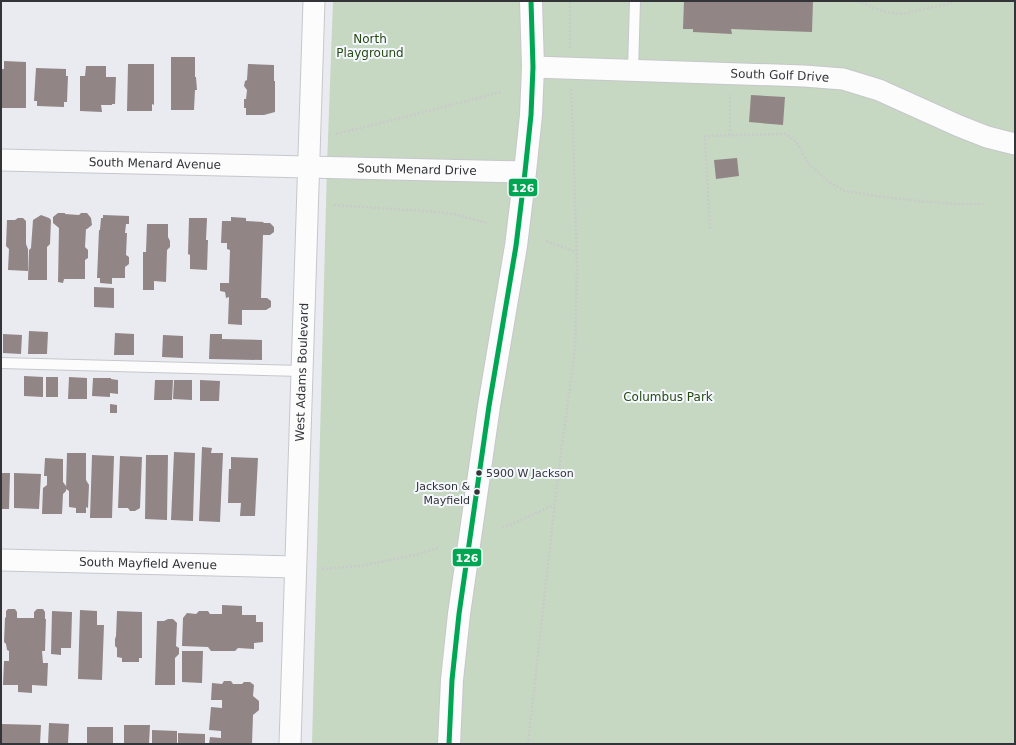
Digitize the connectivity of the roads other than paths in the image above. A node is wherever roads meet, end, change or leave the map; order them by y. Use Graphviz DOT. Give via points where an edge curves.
graph roads {
  1 [pos="314,1"];
  2 [pos="531,1"];
  3 [pos="635,1"];
  4 [pos="533,67"];
  5 [pos="632,70"];
  6 [pos="1015,144"];
  7 [pos="1,160"];
  8 [pos="308,167"];
  9 [pos="525,172"];
  10 [pos="1,363"];
  11 [pos="302,371"];
  12 [pos="1,560"];
  13 [pos="295,567"];
  14 [pos="290,744"];
  15 [pos="449,744"];
  1 -- 8 [label="street, West Adams Boulevard"];
  2 -- 4 [label="street"];
  3 -- 5 [label="lane"];
  4 -- 5 [label="street, South Golf Drive"];
  4 -- 9 [label="street"];
  5 -- 6 [label="street, South Golf Drive" via="843,79 879,90 987,137"];
  7 -- 8 [label="street, South Menard Avenue"];
  8 -- 9 [label="street, South Menard Drive"];
  8 -- 11 [label="street, West Adams Boulevard"];
  9 -- 15 [label="street" via="516,246 488,406 459,614"];
  10 -- 11 [label="lane"];
  11 -- 13 [label="street, West Adams Boulevard"];
  12 -- 13 [label="street, South Mayfield Avenue"];
  13 -- 14 [label="street, West Adams Boulevard"];
}
